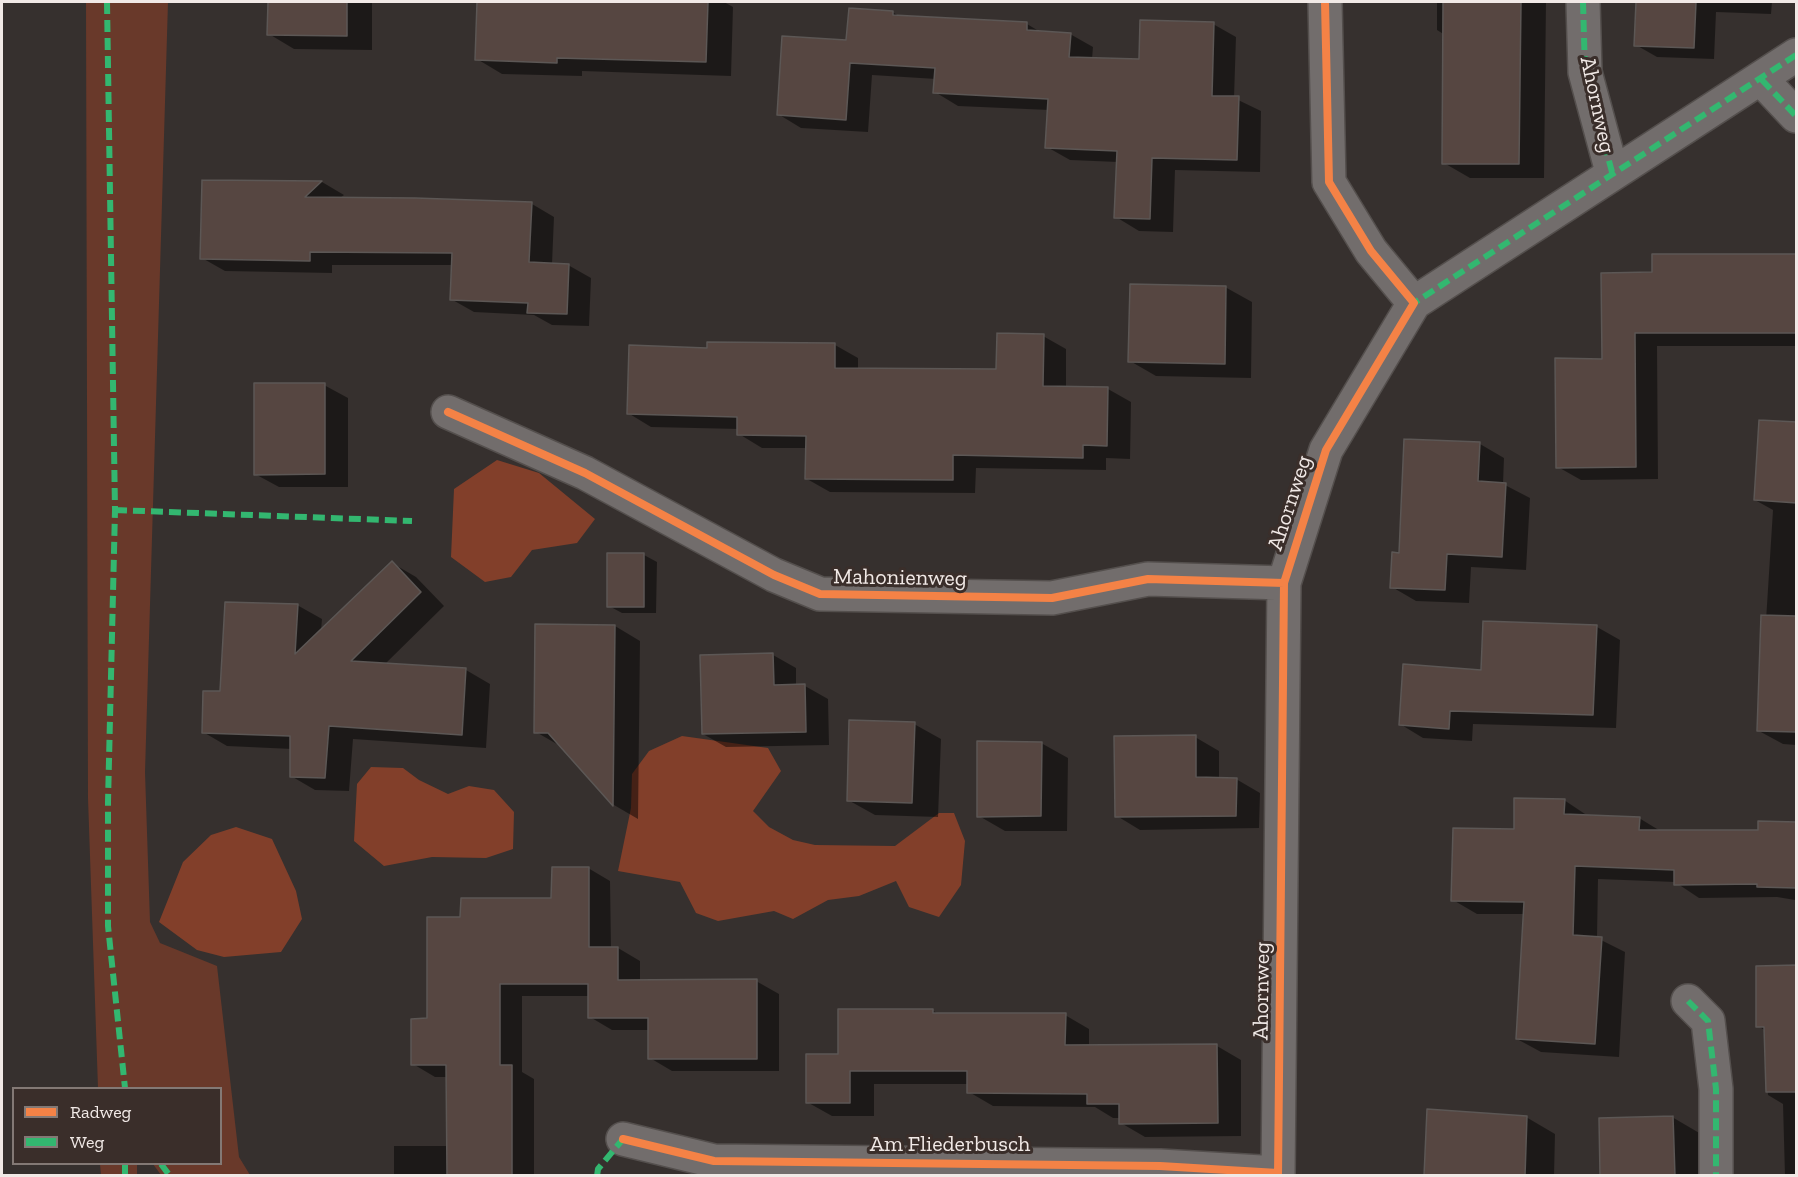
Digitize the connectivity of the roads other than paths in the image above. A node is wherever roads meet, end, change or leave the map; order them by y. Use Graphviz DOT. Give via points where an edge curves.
graph roads {
  1 [pos="1325,2"];
  2 [pos="1583,2"];
  3 [pos="1797,55"];
  4 [pos="1762,80"];
  5 [pos="1797,116"];
  6 [pos="1612,172"];
  7 [pos="1414,303"];
  8 [pos="448,412"];
  9 [pos="1284,583"];
  10 [pos="1688,1001"];
  11 [pos="623,1139"];
  12 [pos="1278,1174"];
  13 [pos="1716,1176"];
  1 -- 7 [label="street" via="1329,182 1371,250"];
  2 -- 6 [label="street, Ahornweg" via="1585,72"];
  3 -- 4 [label="street"];
  4 -- 5 [label="street"];
  4 -- 6 [label="street"];
  6 -- 7 [label="street"];
  7 -- 9 [label="street, Ahornweg" via="1326,450"];
  8 -- 9 [label="street, Mahonienweg" via="585,473 774,574 820,594 1052,598 1148,579"];
  9 -- 12 [label="street, Ahornweg"];
  10 -- 13 [label="street" via="1708,1021 1716,1089"];
  11 -- 12 [label="street, Am Fliederbusch" via="714,1161 1149,1165"];
}
